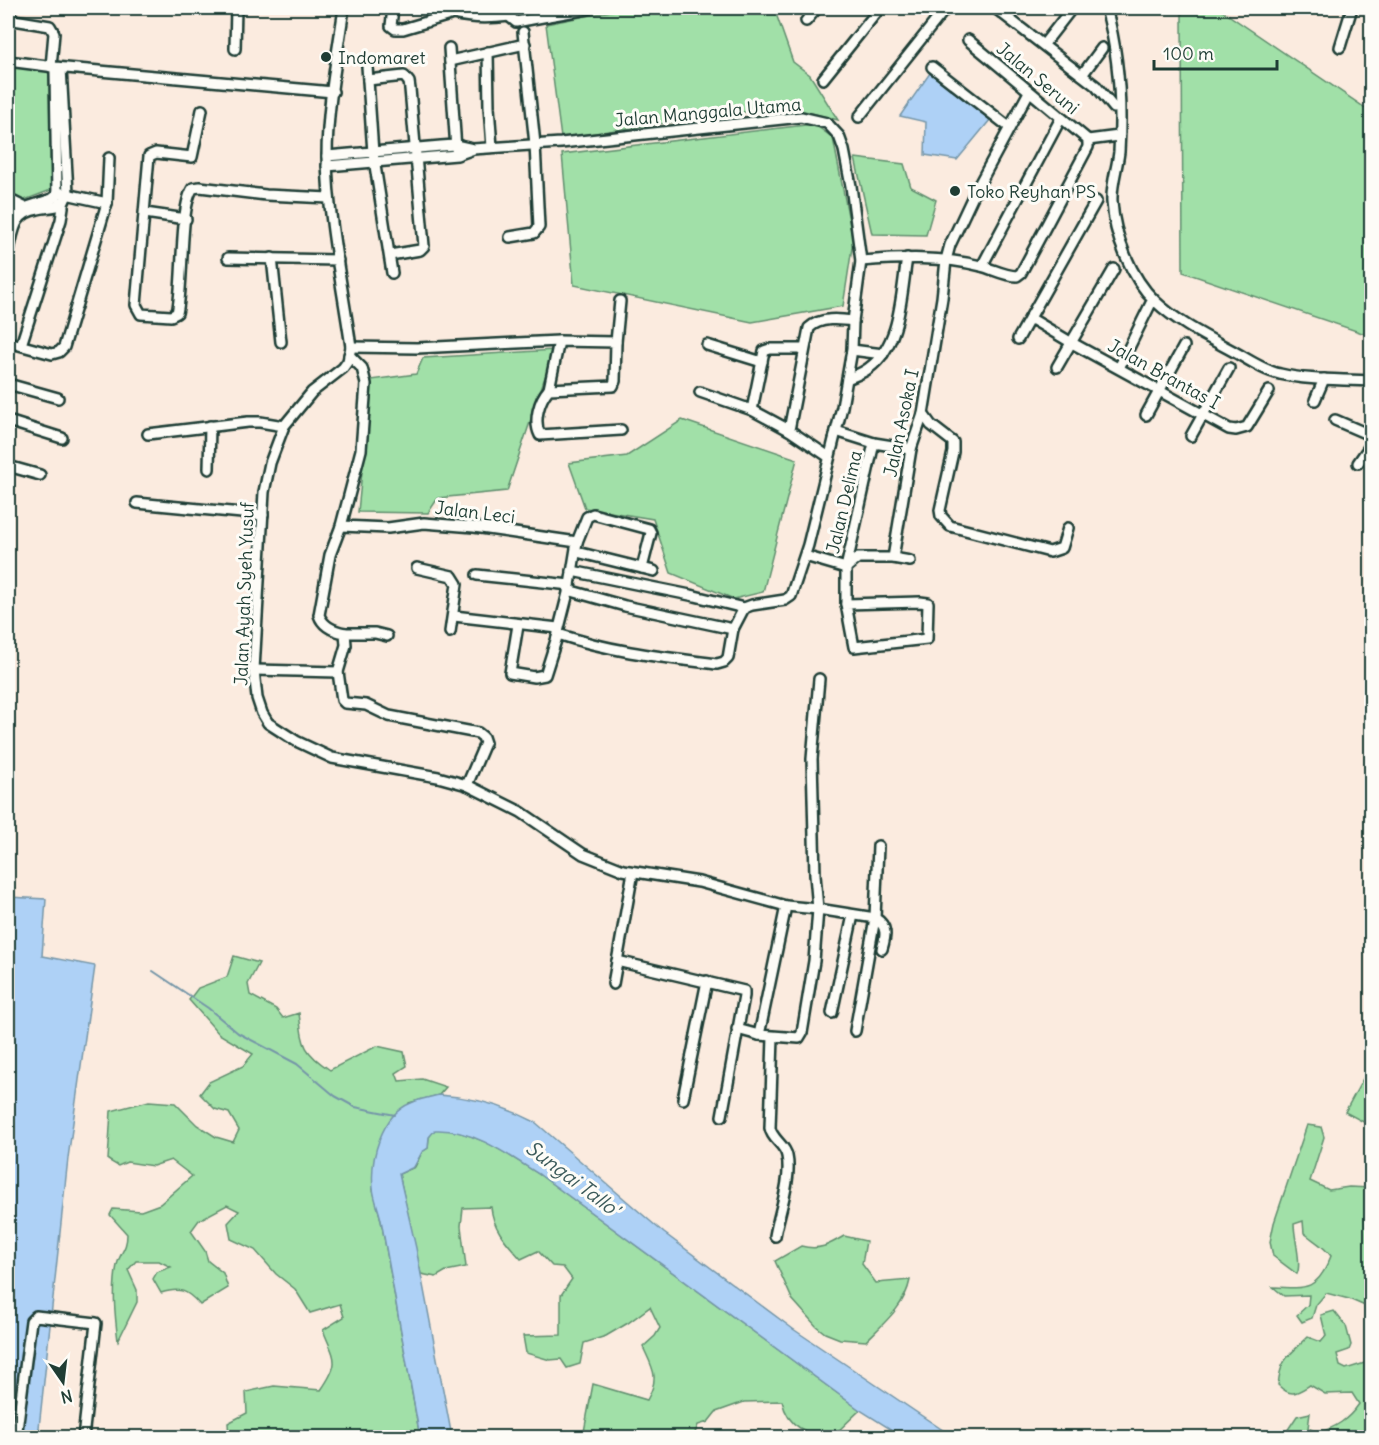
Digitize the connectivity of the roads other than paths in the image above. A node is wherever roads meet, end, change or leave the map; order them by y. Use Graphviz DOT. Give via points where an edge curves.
graph roads {
  1 [pos="236,8"];
  2 [pos="344,8"];
  3 [pos="393,8"];
  4 [pos="429,8"];
  5 [pos="590,8"];
  6 [pos="817,8"];
  7 [pos="880,8"];
  8 [pos="946,8"];
  9 [pos="995,8"];
  10 [pos="1072,8"];
  11 [pos="1106,8"];
  12 [pos="1352,8"];
  13 [pos="1008,11"];
  14 [pos="510,12"];
  15 [pos="547,12"];
  16 [pos="452,15"];
  17 [pos="8,19"];
  18 [pos="806,21"];
  19 [pos="524,32"];
  20 [pos="968,40"];
  21 [pos="525,44"];
  22 [pos="1044,44"];
  23 [pos="1340,47"];
  24 [pos="449,48"];
  25 [pos="1102,48"];
  26 [pos="235,49"];
  27 [pos="488,52"];
  28 [pos="8,61"];
  29 [pos="450,61"];
  30 [pos="368,66"];
  31 [pos="55,67"];
  32 [pos="932,67"];
  33 [pos="1082,75"];
  34 [pos="823,79"];
  35 [pos="368,80"];
  36 [pos="333,92"];
  37 [pos="1029,92"];
  38 [pos="1114,108"];
  39 [pos="202,110"];
  40 [pos="859,117"];
  41 [pos="1061,118"];
  42 [pos="1010,127"];
  43 [pos="1119,136"];
  44 [pos="1088,140"];
  45 [pos="535,144"];
  46 [pos="492,147"];
  47 [pos="415,148"];
  48 [pos="456,150"];
  49 [pos="374,157"];
  50 [pos="109,158"];
  51 [pos="415,158"];
  52 [pos="327,161"];
  53 [pos="68,193"];
  54 [pos="56,194"];
  55 [pos="329,198"];
  56 [pos="8,200"];
  57 [pos="1096,201"];
  58 [pos="108,203"];
  59 [pos="63,204"];
  60 [pos="24,207"];
  61 [pos="145,213"];
  62 [pos="186,219"];
  63 [pos="8,234"];
  64 [pos="510,237"];
  65 [pos="8,254"];
  66 [pos="390,255"];
  67 [pos="228,258"];
  68 [pos="272,258"];
  69 [pos="907,258"];
  70 [pos="338,260"];
  71 [pos="945,260"];
  72 [pos="861,261"];
  73 [pos="982,266"];
  74 [pos="1114,269"];
  75 [pos="392,273"];
  76 [pos="1153,299"];
  77 [pos="620,301"];
  78 [pos="1030,318"];
  79 [pos="853,321"];
  80 [pos="1018,339"];
  81 [pos="558,341"];
  82 [pos="8,342"];
  83 [pos="281,342"];
  84 [pos="616,342"];
  85 [pos="1072,343"];
  86 [pos="21,345"];
  87 [pos="707,345"];
  88 [pos="1184,346"];
  89 [pos="804,349"];
  90 [pos="852,350"];
  91 [pos="350,351"];
  92 [pos="883,354"];
  93 [pos="762,362"];
  94 [pos="1057,367"];
  95 [pos="1119,368"];
  96 [pos="1229,368"];
  97 [pos="847,379"];
  98 [pos="1324,379"];
  99 [pos="1371,381"];
  100 [pos="8,384"];
  101 [pos="549,389"];
  102 [pos="1160,390"];
  103 [pos="1269,391"];
  104 [pos="700,392"];
  105 [pos="58,398"];
  106 [pos="1315,400"];
  107 [pos="752,410"];
  108 [pos="923,414"];
  109 [pos="1146,415"];
  110 [pos="1203,415"];
  111 [pos="1335,420"];
  112 [pos="8,421"];
  113 [pos="210,426"];
  114 [pos="284,426"];
  115 [pos="621,430"];
  116 [pos="789,430"];
  117 [pos="836,431"];
  118 [pos="148,434"];
  119 [pos="1191,436"];
  120 [pos="1371,436"];
  121 [pos="62,438"];
  122 [pos="874,443"];
  123 [pos="1371,443"];
  124 [pos="911,449"];
  125 [pos="829,457"];
  126 [pos="1358,463"];
  127 [pos="8,466"];
  128 [pos="209,469"];
  129 [pos="40,475"];
  130 [pos="136,503"];
  131 [pos="263,514"];
  132 [pos="341,526"];
  133 [pos="1068,528"];
  134 [pos="577,547"];
  135 [pos="805,556"];
  136 [pos="893,558"];
  137 [pos="910,561"];
  138 [pos="417,568"];
  139 [pos="642,568"];
  140 [pos="846,568"];
  141 [pos="572,571"];
  142 [pos="654,571"];
  143 [pos="477,575"];
  144 [pos="569,588"];
  145 [pos="846,604"];
  146 [pos="744,608"];
  147 [pos="454,616"];
  148 [pos="518,625"];
  149 [pos="733,629"];
  150 [pos="558,631"];
  151 [pos="450,632"];
  152 [pos="345,633"];
  153 [pos="387,636"];
  154 [pos="254,669"];
  155 [pos="338,672"];
  156 [pos="819,679"];
  157 [pos="467,785"];
  158 [pos="878,846"];
  159 [pos="633,872"];
  160 [pos="786,906"];
  161 [pos="818,909"];
  162 [pos="853,915"];
  163 [pos="875,918"];
  164 [pos="882,950"];
  165 [pos="617,961"];
  166 [pos="707,981"];
  167 [pos="613,984"];
  168 [pos="832,1013"];
  169 [pos="737,1029"];
  170 [pos="855,1031"];
  171 [pos="759,1035"];
  172 [pos="773,1037"];
  173 [pos="683,1099"];
  174 [pos="722,1116"];
  175 [pos="775,1236"];
  176 [pos="16,1437"];
  177 [pos="83,1437"];
  1 -- 26 [label="street"];
  2 -- 36 [label="street"];
  3 -- 16 [label="street" via="395,29"];
  4 -- 16 [label="street"];
  5 -- 15 [label="street"];
  6 -- 18 [label="street"];
  7 -- 34 [label="street"];
  8 -- 40 [label="street"];
  9 -- 13 [label="street"];
  10 -- 22 [label="street"];
  11 -- 43 [label="street" via="1118,66"];
  12 -- 23 [label="street"];
  13 -- 22 [label="street"];
  14 -- 15 [label="street" via="518,22"];
  14 -- 16 [label="street" via="482,19"];
  17 -- 31 [label="street" via="46,24 53,30"];
  19 -- 21 [label="street"];
  20 -- 37 [label="street, Jalan Seruni"];
  21 -- 27 [label="street"];
  21 -- 45 [label="street"];
  22 -- 33 [label="street"];
  24 -- 29 [label="street"];
  25 -- 33 [label="street"];
  27 -- 29 [label="street"];
  27 -- 46 [label="street"];
  28 -- 31 [label="street"];
  29 -- 48 [label="street"];
  30 -- 35 [label="street"];
  31 -- 36 [label="street"];
  31 -- 53 [label="street"];
  31 -- 54 [label="street"];
  32 -- 42 [label="street"];
  33 -- 38 [label="street" via="1101,90"];
  35 -- 47 [label="street" via="405,76 410,89"];
  35 -- 49 [label="street"];
  36 -- 52 [label="street"];
  37 -- 41 [label="street, Jalan Seruni"];
  37 -- 42 [label="street, Jalan Asoka I"];
  39 -- 61 [label="street" via="192,157 156,153 149,156"];
  41 -- 44 [label="street, Jalan Seruni"];
  41 -- 73 [label="street"];
  42 -- 71 [label="street, Jalan Asoka I"];
  43 -- 44 [label="street"];
  43 -- 76 [label="street" via="1112,201 1118,235 1135,273"];
  44 -- 73 [label="street" via="1088,147 1021,273 1012,276"];
  45 -- 46 [label="street, Jalan Manggala Utama"];
  45 -- 64 [label="street" via="538,227 531,235"];
  45 -- 72 [label="street, Jalan Manggala Utama" via="780,118 819,120 836,131 844,150"];
  46 -- 48 [label="street, Jalan Manggala Utama"];
  47 -- 48 [label="street, Jalan Manggala Utama"];
  47 -- 49 [label="street, Jalan Manggala Utama"];
  47 -- 51 [label="street"];
  48 -- 51 [label="street, Jalan Manggala Utama"];
  49 -- 51 [label="street, Jalan Manggala Utama"];
  49 -- 52 [label="street, Jalan Manggala Utama"];
  49 -- 66 [label="street"];
  50 -- 58 [label="street"];
  51 -- 66 [label="street" via="424,246"];
  52 -- 55 [label="street"];
  53 -- 54 [label="street"];
  53 -- 58 [label="street"];
  53 -- 59 [label="street"];
  54 -- 59 [label="street"];
  54 -- 60 [label="street"];
  55 -- 62 [label="street" via="196,187 189,194"];
  55 -- 70 [label="street"];
  56 -- 60 [label="street"];
  57 -- 78 [label="street"];
  58 -- 86 [label="street" via="64,347 52,354"];
  59 -- 65 [label="street" via="20,216"];
  59 -- 86 [label="street"];
  60 -- 63 [label="street" via="14,213"];
  61 -- 62 [label="street"];
  61 -- 62 [label="street" via="136,304 141,314 177,313"];
  66 -- 75 [label="street"];
  67 -- 68 [label="street"];
  68 -- 70 [label="street"];
  68 -- 83 [label="street"];
  69 -- 71 [label="street"];
  69 -- 72 [label="street"];
  69 -- 92 [label="street" via="892,335"];
  70 -- 91 [label="street"];
  71 -- 73 [label="street"];
  71 -- 108 [label="street, Jalan Asoka I"];
  72 -- 79 [label="street, Jalan Manggala Utama"];
  74 -- 85 [label="street"];
  76 -- 95 [label="street"];
  76 -- 98 [label="street" via="1192,328 1278,374"];
  77 -- 84 [label="street"];
  78 -- 80 [label="street"];
  78 -- 85 [label="street, Jalan Brantas I"];
  79 -- 89 [label="street" via="813,324"];
  79 -- 90 [label="street, Jalan Manggala Utama"];
  81 -- 84 [label="street"];
  81 -- 91 [label="street"];
  81 -- 101 [label="street"];
  82 -- 86 [label="street"];
  84 -- 101 [label="street" via="613,386"];
  85 -- 94 [label="street"];
  85 -- 95 [label="street, Jalan Brantas I"];
  87 -- 93 [label="street"];
  88 -- 102 [label="street"];
  89 -- 93 [label="street" via="767,349"];
  89 -- 116 [label="street"];
  90 -- 92 [label="street"];
  90 -- 97 [label="street, Jalan Manggala Utama"];
  91 -- 114 [label="street, Jalan Ayah Syeh Yusuf" via="344,368 312,392"];
  91 -- 132 [label="street" via="362,368 366,384 365,422"];
  92 -- 97 [label="street" via="868,369"];
  93 -- 107 [label="street"];
  95 -- 102 [label="street, Jalan Brantas I"];
  96 -- 110 [label="street"];
  97 -- 117 [label="street, Jalan Manggala Utama"];
  98 -- 99 [label="street"];
  98 -- 106 [label="street"];
  100 -- 105 [label="street"];
  101 -- 115 [label="street" via="541,398 536,426 540,435"];
  102 -- 109 [label="street"];
  102 -- 110 [label="street, Jalan Brantas I"];
  103 -- 110 [label="street, Jalan Brantas I" via="1244,429 1229,429"];
  104 -- 107 [label="street"];
  107 -- 116 [label="street"];
  108 -- 124 [label="street, Jalan Asoka I"];
  108 -- 133 [label="street" via="952,442 940,510 950,526 1050,552 1062,548"];
  110 -- 119 [label="street"];
  111 -- 120 [label="street"];
  112 -- 121 [label="street"];
  113 -- 114 [label="street" via="260,422"];
  113 -- 118 [label="street"];
  113 -- 128 [label="street"];
  114 -- 131 [label="street, Jalan Ayah Syeh Yusuf" via="270,463"];
  116 -- 125 [label="street"];
  117 -- 122 [label="street"];
  117 -- 125 [label="street, Jalan Manggala Utama"];
  122 -- 124 [label="street"];
  122 -- 140 [label="street, Jalan Delima"];
  123 -- 126 [label="street"];
  124 -- 136 [label="street, Jalan Asoka I"];
  125 -- 135 [label="street, Jalan Manggala Utama"];
  127 -- 129 [label="street"];
  130 -- 131 [label="street"];
  131 -- 154 [label="street, Jalan Ayah Syeh Yusuf"];
  132 -- 134 [label="street, Jalan Leci" via="388,528 424,523 474,527"];
  132 -- 152 [label="street" via="330,555 319,615 328,627"];
  134 -- 139 [label="street, Jalan Leci"];
  134 -- 139 [label="street" via="587,517 593,514 650,529"];
  134 -- 141 [label="street"];
  135 -- 140 [label="street"];
  135 -- 146 [label="street, Jalan Manggala Utama" via="788,599"];
  136 -- 137 [label="street"];
  136 -- 140 [label="street" via="858,558"];
  138 -- 147 [label="street" via="456,579"];
  139 -- 142 [label="street, Jalan Leci"];
  140 -- 145 [label="street, Jalan Delima"];
  141 -- 144 [label="street"];
  141 -- 146 [label="street"];
  143 -- 144 [label="street"];
  144 -- 149 [label="street" via="625,606"];
  144 -- 150 [label="street"];
  145 -- 145 [label="street, Jalan Delima" via="854,647 927,639 927,602"];
  146 -- 149 [label="street"];
  147 -- 148 [label="street"];
  147 -- 151 [label="street"];
  148 -- 150 [label="street"];
  148 -- 150 [label="street" via="506,672 534,677 545,675"];
  149 -- 150 [label="street" via="728,658 717,664 594,646"];
  152 -- 153 [label="street"];
  152 -- 155 [label="street" via="346,645"];
  154 -- 155 [label="street"];
  154 -- 157 [label="street, Jalan Ayah Syeh Yusuf" via="262,713 268,723 296,741 332,758"];
  155 -- 157 [label="street" via="345,703 366,705 389,716 483,737 485,743"];
  156 -- 161 [label="street" via="812,759"];
  157 -- 159 [label="street, Jalan Ayah Syeh Yusuf" via="504,802 583,854"];
  158 -- 163 [label="street"];
  159 -- 160 [label="street, Jalan Ayah Syeh Yusuf" via="699,882"];
  159 -- 165 [label="street"];
  160 -- 161 [label="street, Jalan Ayah Syeh Yusuf"];
  160 -- 171 [label="street"];
  161 -- 162 [label="street, Jalan Ayah Syeh Yusuf"];
  161 -- 172 [label="street" via="801,1036"];
  162 -- 163 [label="street, Jalan Ayah Syeh Yusuf"];
  162 -- 168 [label="street"];
  163 -- 164 [label="street" via="885,930"];
  163 -- 170 [label="street"];
  165 -- 166 [label="street"];
  165 -- 167 [label="street"];
  166 -- 169 [label="street" via="744,991"];
  166 -- 173 [label="street"];
  169 -- 171 [label="street"];
  169 -- 174 [label="street"];
  171 -- 172 [label="street"];
  172 -- 175 [label="street" via="770,1128 788,1159"];
  176 -- 177 [label="street" via="31,1321 36,1316 96,1323"];
}
